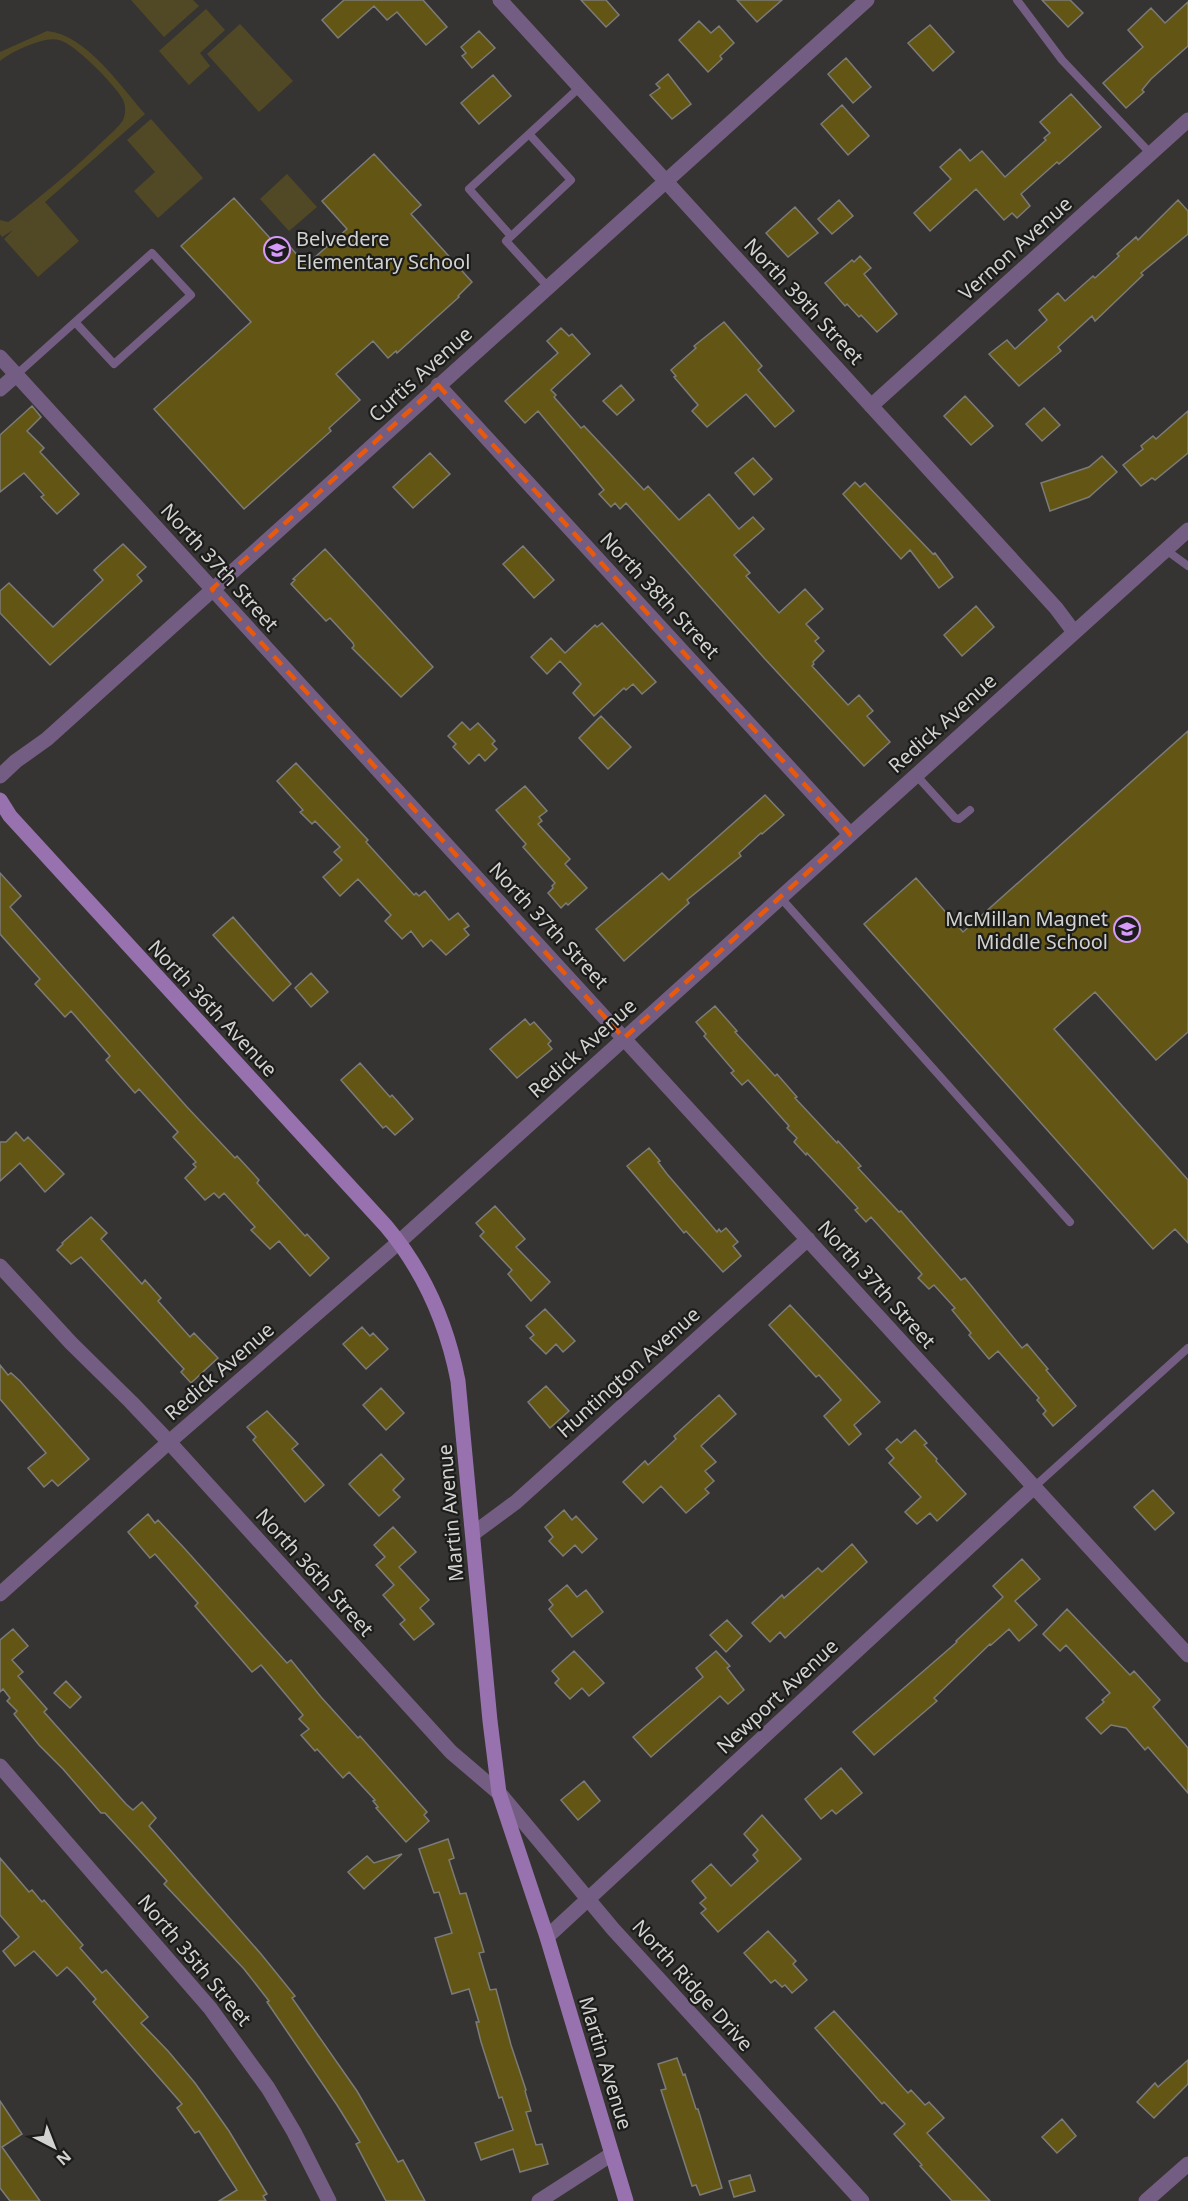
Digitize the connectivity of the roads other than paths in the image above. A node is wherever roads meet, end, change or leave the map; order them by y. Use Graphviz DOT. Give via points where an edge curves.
graph roads {
  1 [pos="500,0"];
  2 [pos="867,0"];
  3 [pos="1017,0"];
  4 [pos="580,87"];
  5 [pos="1188,120"];
  6 [pos="529,134"];
  7 [pos="1151,154"];
  8 [pos="665,181"];
  9 [pos="511,236"];
  10 [pos="548,287"];
  11 [pos="75,322"];
  12 [pos="0,357"];
  13 [pos="16,375"];
  14 [pos="438,385"];
  15 [pos="0,389"];
  16 [pos="871,406"];
  17 [pos="1188,530"];
  18 [pos="1166,549"];
  19 [pos="1188,566"];
  20 [pos="212,589"];
  21 [pos="1074,632"];
  22 [pos="916,775"];
  23 [pos="0,776"];
  24 [pos="0,800"];
  25 [pos="970,810"];
  26 [pos="850,834"];
  27 [pos="780,897"];
  28 [pos="624,1038"];
  29 [pos="1070,1222"];
  30 [pos="808,1239"];
  31 [pos="399,1242"];
  32 [pos="0,1266"];
  33 [pos="1188,1348"];
  34 [pos="169,1442"];
  35 [pos="1034,1487"];
  36 [pos="474,1533"];
  37 [pos="0,1594"];
  38 [pos="1188,1655"];
  39 [pos="0,1766"];
  40 [pos="499,1793"];
  41 [pos="587,1900"];
  42 [pos="547,1937"];
  43 [pos="612,2154"];
  44 [pos="1188,2164"];
  45 [pos="329,2201"];
  46 [pos="539,2201"];
  47 [pos="626,2201"];
  48 [pos="862,2201"];
  49 [pos="1146,2201"];
  1 -- 4 [label="street, North 39th Street"];
  2 -- 8 [label="street, Curtis Avenue"];
  3 -- 7 [label="lane" via="1062,60"];
  4 -- 6 [label="lane"];
  4 -- 8 [label="street, North 39th Street"];
  5 -- 7 [label="street, Vernon Avenue"];
  6 -- 9 [label="lane" via="571,180"];
  6 -- 9 [label="lane" via="469,189"];
  7 -- 16 [label="street, Vernon Avenue"];
  8 -- 10 [label="street, Curtis Avenue"];
  8 -- 16 [label="street, North 39th Street"];
  9 -- 10 [label="lane" via="506,241"];
  10 -- 14 [label="street, Curtis Avenue"];
  11 -- 11 [label="lane" via="114,364 190,295 152,252"];
  11 -- 13 [label="lane"];
  12 -- 13 [label="street, North 37th Street"];
  13 -- 15 [label="street"];
  13 -- 20 [label="street, North 37th Street"];
  14 -- 20 [label="street, Curtis Avenue"];
  14 -- 26 [label="street, North 38th Street"];
  16 -- 21 [label="street, North 39th Street"];
  17 -- 18 [label="street, Redick Avenue"];
  18 -- 19 [label="lane"];
  18 -- 21 [label="street, Redick Avenue"];
  20 -- 23 [label="street, Curtis Avenue" via="47,739"];
  20 -- 28 [label="street, North 37th Street"];
  21 -- 22 [label="street, Redick Avenue"];
  22 -- 25 [label="lane" via="955,818"];
  22 -- 26 [label="street, Redick Avenue"];
  24 -- 31 [label="main road, North 36th Avenue" via="98,914"];
  26 -- 27 [label="street, Redick Avenue"];
  27 -- 28 [label="street, Redick Avenue"];
  27 -- 29 [label="lane"];
  28 -- 30 [label="street, North 37th Street"];
  28 -- 31 [label="street, Redick Avenue"];
  30 -- 35 [label="street, North 37th Street"];
  30 -- 36 [label="street, Huntington Avenue" via="516,1502"];
  31 -- 34 [label="street, Redick Avenue"];
  31 -- 36 [label="main road, Martin Avenue" via="425,1282 453,1357"];
  32 -- 34 [label="street, North 36th Street"];
  33 -- 35 [label="lane"];
  34 -- 37 [label="street, Redick Avenue"];
  34 -- 40 [label="street, North 36th Street" via="451,1752"];
  35 -- 38 [label="street, North 37th Street"];
  35 -- 41 [label="street, Newport Avenue"];
  36 -- 40 [label="main road, Martin Avenue"];
  39 -- 45 [label="street, North 35th Street" via="229,2032 284,2114"];
  40 -- 41 [label="street, North Ridge Drive"];
  40 -- 42 [label="main road"];
  41 -- 42 [label="street, Newport Avenue"];
  41 -- 48 [label="street, North Ridge Drive"];
  42 -- 43 [label="main road, Martin Avenue"];
  43 -- 46 [label="street"];
  43 -- 47 [label="main road, Martin Avenue"];
  44 -- 49 [label="street"];
}
